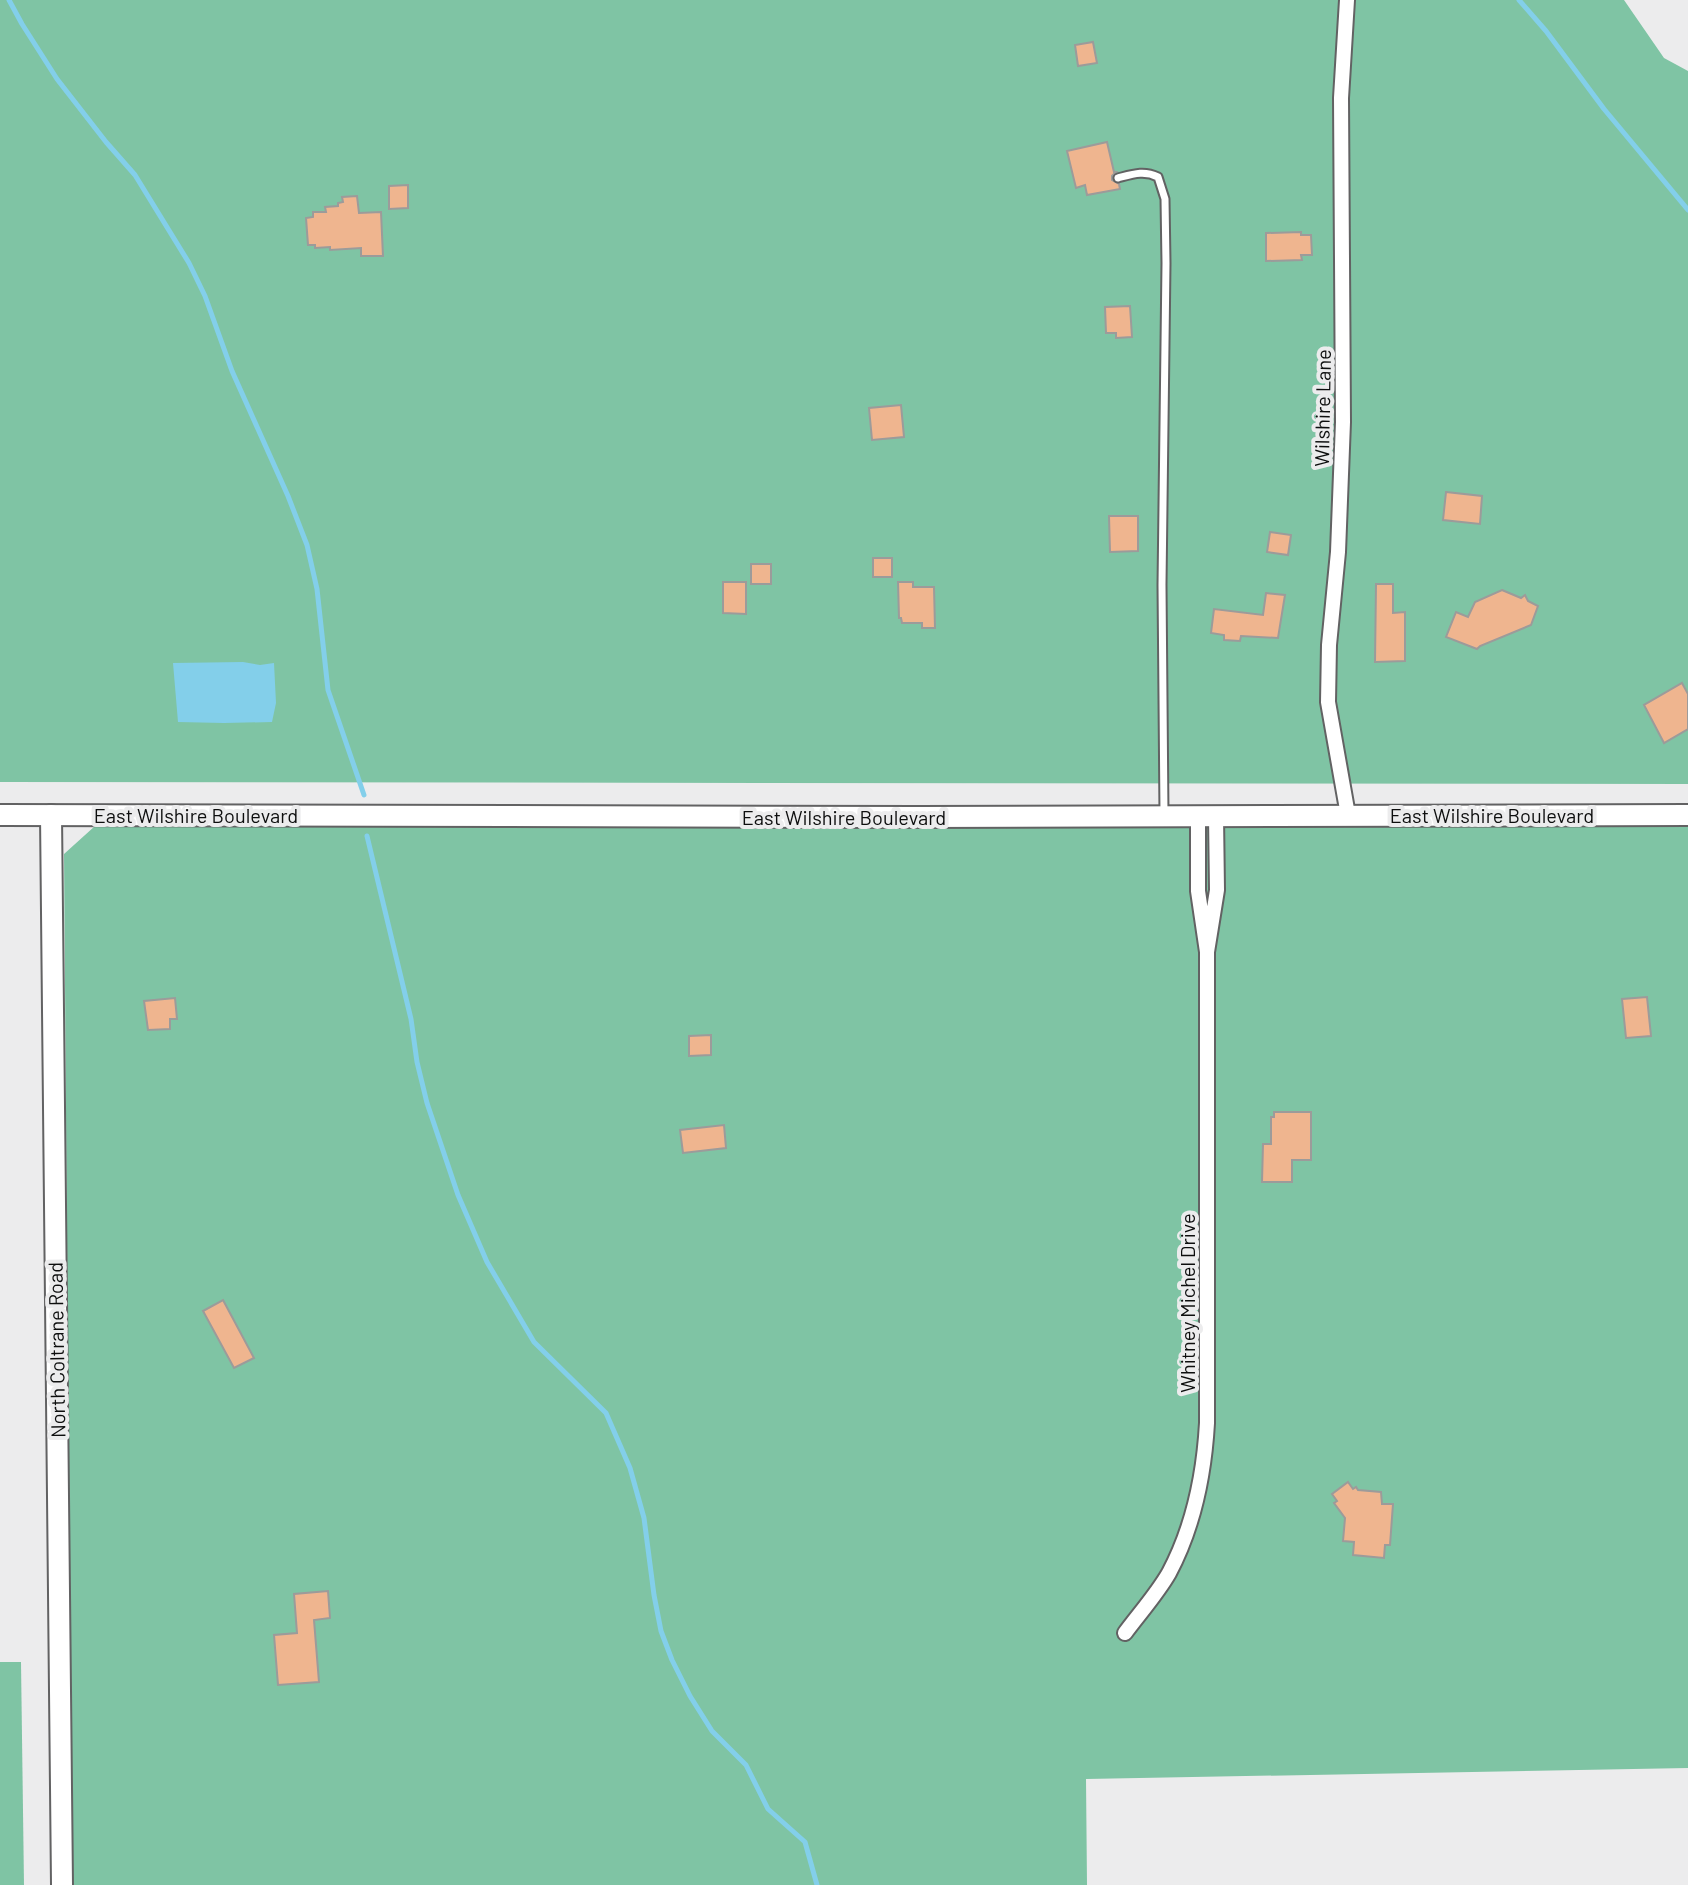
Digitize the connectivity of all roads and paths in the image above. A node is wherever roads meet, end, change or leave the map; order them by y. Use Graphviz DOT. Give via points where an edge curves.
graph roads {
  1 [pos="1347,0"];
  2 [pos="1118,178"];
  3 [pos="0,815"];
  4 [pos="51,815"];
  5 [pos="1348,815"];
  6 [pos="1688,815"];
  7 [pos="1164,816"];
  8 [pos="1207,816"];
  9 [pos="1125,1633"];
  10 [pos="62,1885"];
  1 -- 5 [label="street, Wilshire Lane" via="1341,98 1343,422 1328,702"];
  2 -- 7 [label="lane" via="1151,173 1158,177 1165,199"];
  3 -- 4 [label="street, East Wilshire Boulevard"];
  4 -- 7 [label="street, East Wilshire Boulevard"];
  4 -- 10 [label="street, North Coltrane Road"];
  5 -- 6 [label="street, East Wilshire Boulevard"];
  5 -- 8 [label="street, East Wilshire Boulevard"];
  7 -- 8 [label="street, East Wilshire Boulevard"];
  8 -- 9 [label="street, Whitney Michel Drive" via="1198,891 1207,952 1205,1457 1190,1525 1168,1575"];
}
